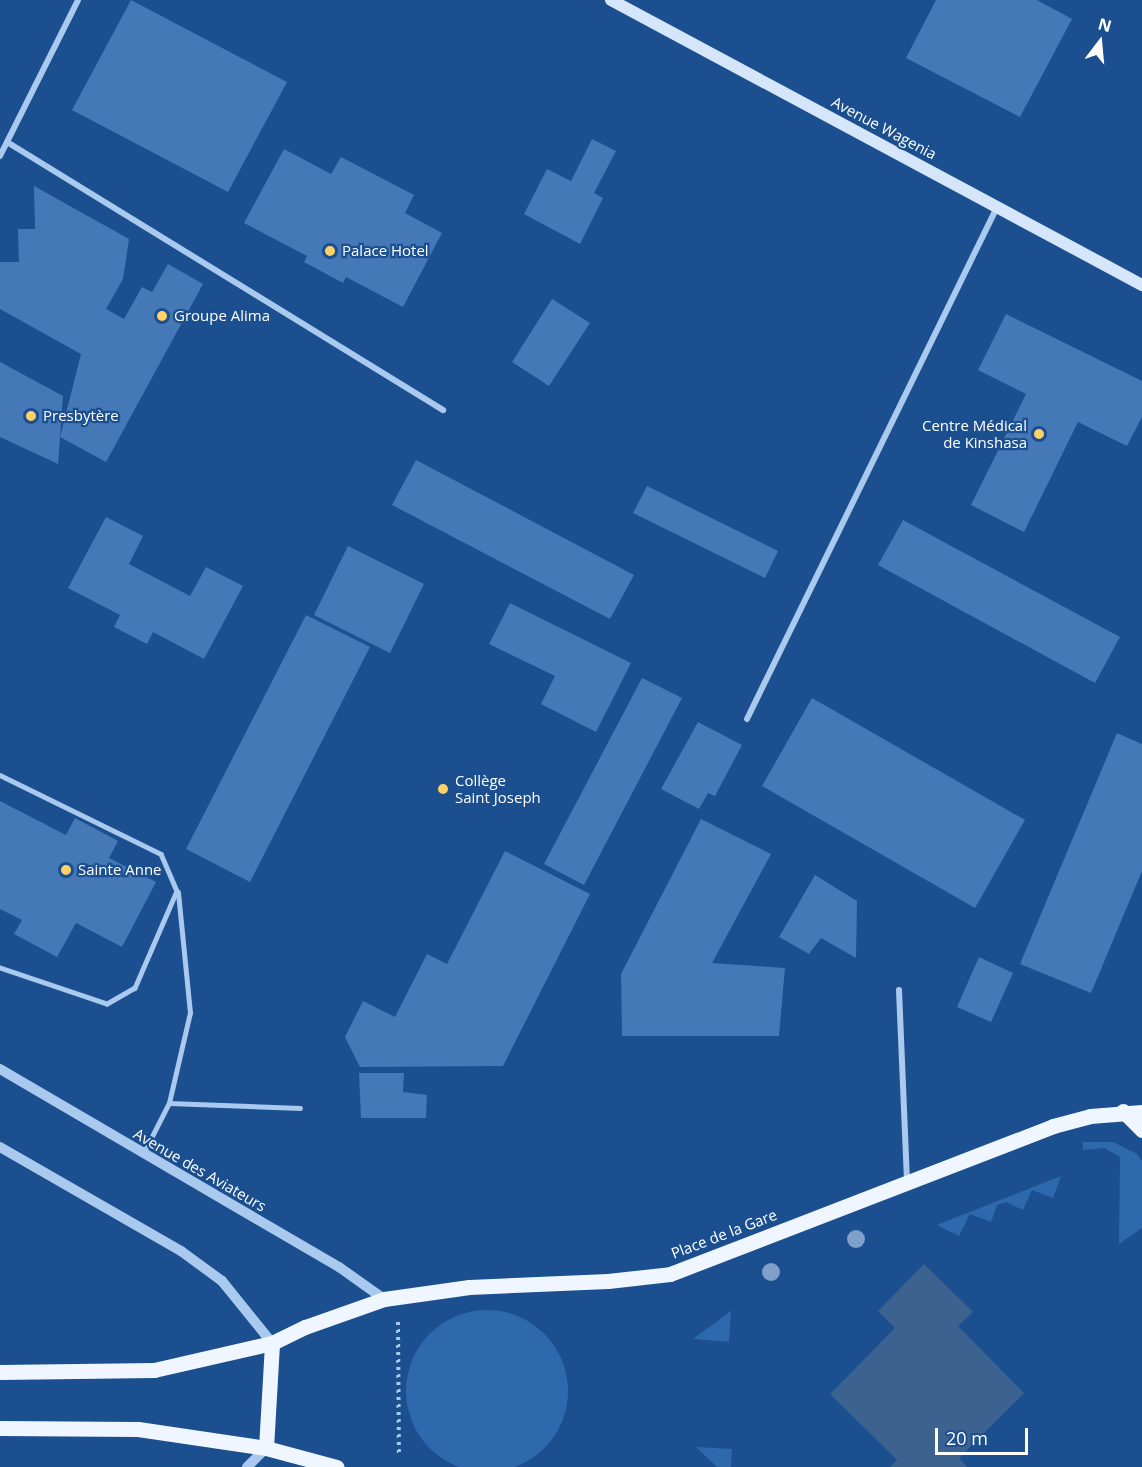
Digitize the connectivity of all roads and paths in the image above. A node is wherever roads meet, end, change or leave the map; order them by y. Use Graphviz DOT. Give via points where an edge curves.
graph roads {
  1 [pos="78,0"];
  2 [pos="611,0"];
  3 [pos="7,142"];
  4 [pos="0,156"];
  5 [pos="998,206"];
  6 [pos="1142,285"];
  7 [pos="443,410"];
  8 [pos="747,719"];
  9 [pos="0,775"];
  10 [pos="177,891"];
  11 [pos="0,968"];
  12 [pos="899,990"];
  13 [pos="0,1069"];
  14 [pos="169,1103"];
  15 [pos="300,1108"];
  16 [pos="1123,1111"];
  17 [pos="1142,1112"];
  18 [pos="1142,1130"];
  19 [pos="0,1147"];
  20 [pos="142,1154"];
  21 [pos="907,1183"];
  22 [pos="384,1299"];
  23 [pos="398,1322"];
  24 [pos="272,1343"];
  25 [pos="0,1372"];
  26 [pos="0,1428"];
  27 [pos="266,1448"];
  28 [pos="399,1456"];
  29 [pos="247,1467"];
  30 [pos="337,1467"];
  1 -- 3 [label="street"];
  2 -- 5 [label="main road, Avenue Wagenia"];
  3 -- 4 [label="street"];
  3 -- 7 [label="street"];
  5 -- 6 [label="main road, Avenue Wagenia"];
  5 -- 8 [label="street"];
  9 -- 10 [label="lane" via="161,854"];
  10 -- 11 [label="lane" via="135,988 107,1004"];
  10 -- 14 [label="lane" via="190,1013"];
  12 -- 21 [label="street"];
  13 -- 20 [label="street, Avenue des Aviateurs"];
  14 -- 15 [label="lane"];
  14 -- 20 [label="lane"];
  16 -- 17 [label="main road, Place de la Gare"];
  16 -- 18 [label="main road"];
  16 -- 21 [label="main road, Place de la Gare" via="1053,1126"];
  19 -- 24 [label="street" via="181,1251 222,1281"];
  20 -- 22 [label="street, Avenue des Aviateurs" via="339,1267"];
  21 -- 22 [label="main road, Place de la Gare" via="670,1274 469,1287"];
  22 -- 24 [label="main road, Place de la Gare"];
  23 -- 28 [label="path"];
  24 -- 25 [label="main road, Place de la Gare" via="194,1364 146,1371"];
  24 -- 27 [label="main road"];
  26 -- 27 [label="main road" via="138,1429"];
  27 -- 29 [label="street"];
  27 -- 30 [label="main road"];
}
